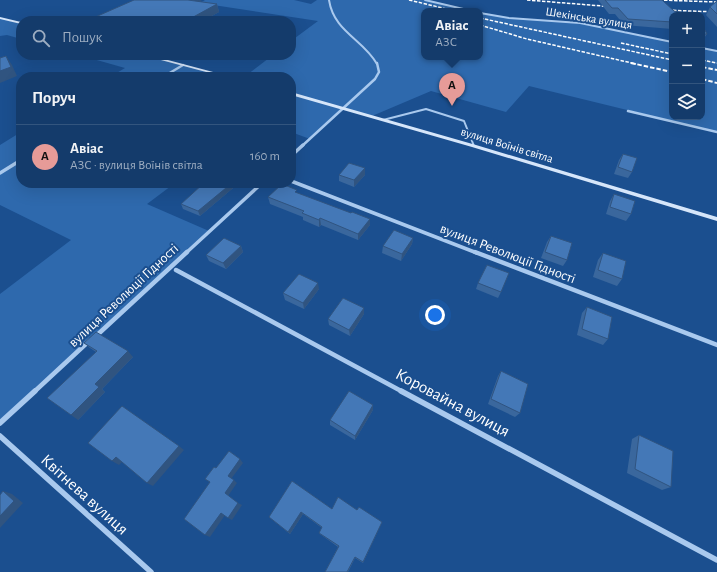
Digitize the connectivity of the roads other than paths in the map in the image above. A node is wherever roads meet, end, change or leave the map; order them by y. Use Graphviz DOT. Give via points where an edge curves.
graph roads {
  1 [pos="329,0"];
  2 [pos="426,0"];
  3 [pos="459,8"];
  4 [pos="483,14"];
  5 [pos="0,18"];
  6 [pos="16,22"];
  7 [pos="669,41"];
  8 [pos="705,49"];
  9 [pos="717,51"];
  10 [pos="164,60"];
  11 [pos="184,65"];
  12 [pos="172,72"];
  13 [pos="211,72"];
  14 [pos="296,94"];
  15 [pos="344,108"];
  16 [pos="628,111"];
  17 [pos="383,120"];
  18 [pos="717,132"];
  19 [pos="474,146"];
  20 [pos="296,151"];
  21 [pos="16,163"];
  22 [pos="0,173"];
  23 [pos="296,183"];
  24 [pos="257,188"];
  25 [pos="717,219"];
  26 [pos="176,270"];
  27 [pos="717,346"];
  28 [pos="0,424"];
  29 [pos="0,436"];
  30 [pos="717,560"];
  31 [pos="151,572"];
  1 -- 15 [label="street" via="332,13 339,24 374,59 379,70 373,81"];
  2 -- 3 [label="street"];
  4 -- 7 [label="street, Шекінська вулиця" via="580,23"];
  5 -- 6 [label="street"];
  8 -- 9 [label="street"];
  10 -- 11 [label="street"];
  11 -- 12 [label="street"];
  11 -- 13 [label="street"];
  14 -- 15 [label="street, вулиця Воїнів світла"];
  15 -- 17 [label="street, вулиця Воїнів світла"];
  15 -- 20 [label="street"];
  16 -- 18 [label="street"];
  17 -- 19 [label="street, вулиця Воїнів світла"];
  17 -- 19 [label="lane" via="430,109 464,121"];
  19 -- 25 [label="street, вулиця Воїнів світла"];
  21 -- 22 [label="street"];
  23 -- 27 [label="street, вулиця Революції Гідності"];
  24 -- 28 [label="street, вулиця Революції Гідності"];
  26 -- 30 [label="street, Коровайна вулиця"];
  29 -- 31 [label="street, Квітнева вулиця"];
}
